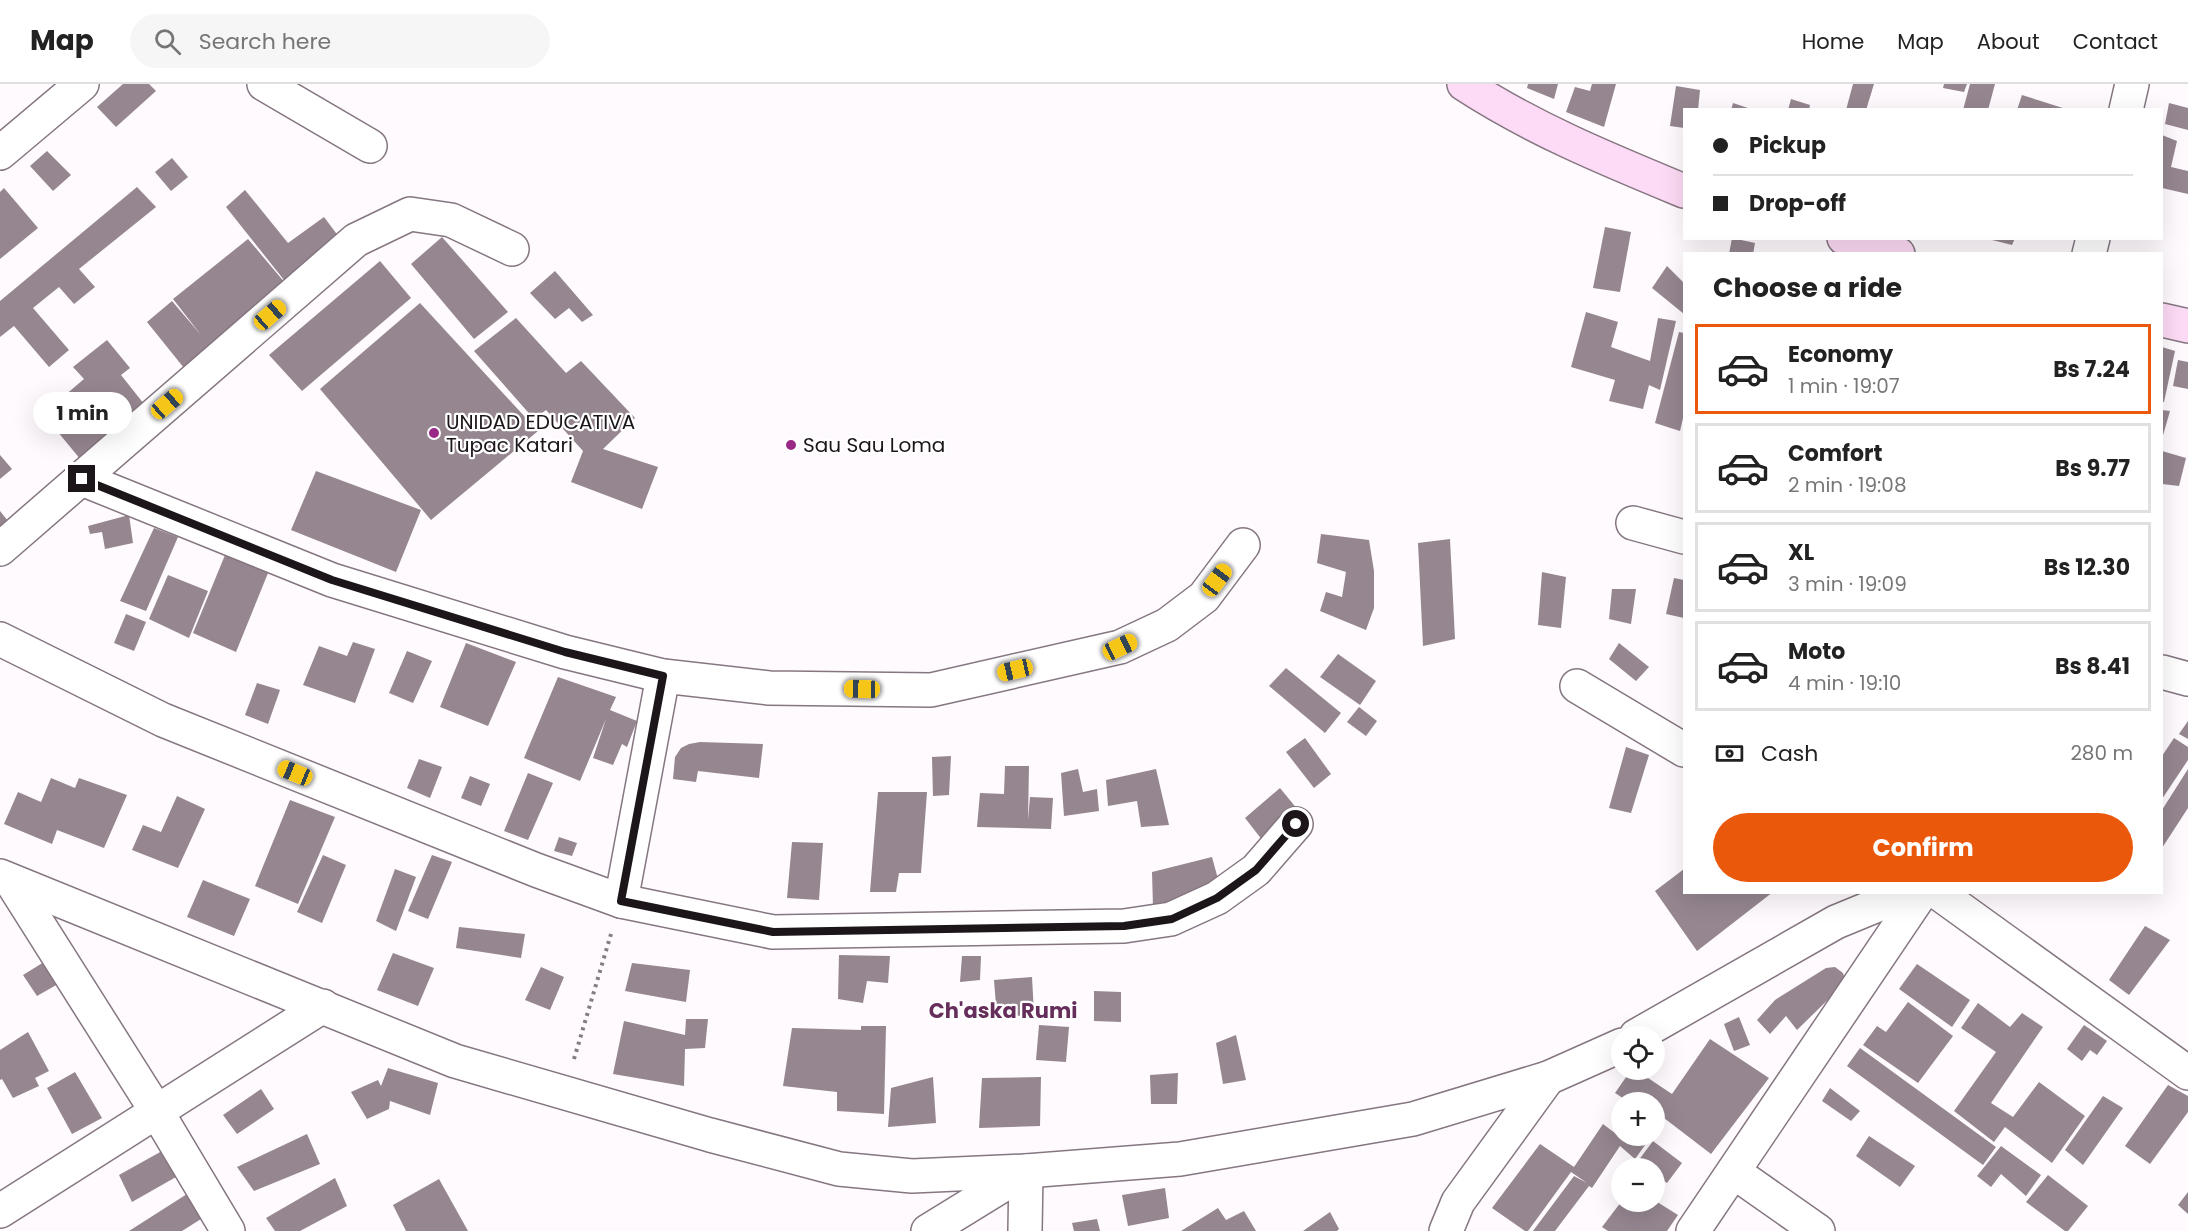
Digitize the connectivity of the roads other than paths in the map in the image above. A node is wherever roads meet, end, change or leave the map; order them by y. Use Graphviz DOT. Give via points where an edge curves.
graph roads {
  1 [pos="82,84"];
  2 [pos="264,84"];
  3 [pos="1464,84"];
  4 [pos="2132,84"];
  5 [pos="2126,108"];
  6 [pos="370,146"];
  7 [pos="0,153"];
  8 [pos="1683,191"];
  9 [pos="1851,240"];
  10 [pos="512,249"];
  11 [pos="1891,252"];
  12 [pos="2163,320"];
  13 [pos="2188,326"];
  14 [pos="82,479"];
  15 [pos="1633,523"];
  16 [pos="1683,537"];
  17 [pos="1243,545"];
  18 [pos="0,549"];
  19 [pos="0,639"];
  20 [pos="2163,672"];
  21 [pos="663,676"];
  22 [pos="2188,679"];
  23 [pos="1577,686"];
  24 [pos="1683,749"];
  25 [pos="1296,824"];
  26 [pos="5,878"];
  27 [pos="1904,894"];
  28 [pos="1921,894"];
  29 [pos="1940,894"];
  30 [pos="621,901"];
  31 [pos="322,1006"];
  32 [pos="1654,1026"];
  33 [pos="1611,1050"];
  34 [pos="2188,1073"];
  35 [pos="1548,1078"];
  36 [pos="157,1112"];
  37 [pos="1026,1171"];
  38 [pos="1734,1172"];
  39 [pos="0,1211"];
  40 [pos="228,1231"];
  41 [pos="928,1231"];
  42 [pos="1025,1231"];
  43 [pos="1446,1231"];
  44 [pos="1692,1231"];
  45 [pos="1818,1231"];
  1 -- 7 [label="street"];
  2 -- 6 [label="street"];
  3 -- 8 [label="street" via="1500,107 1613,162"];
  4 -- 5 [label="street"];
  9 -- 11 [label="street"];
  10 -- 14 [label="street" via="451,220 410,214 356,240"];
  12 -- 13 [label="street"];
  14 -- 18 [label="street"];
  14 -- 21 [label="street" via="332,580 565,652"];
  15 -- 16 [label="street"];
  17 -- 21 [label="street" via="1204,597 1167,625 1120,647 931,690 769,688"];
  19 -- 30 [label="street" via="163,720"];
  20 -- 22 [label="street"];
  21 -- 30 [label="street"];
  23 -- 24 [label="street"];
  25 -- 30 [label="street" via="1256,870 1217,898 1172,919 1124,926 773,932"];
  26 -- 31 [label="street"];
  26 -- 36 [label="street"];
  27 -- 32 [label="street" via="1836,922"];
  28 -- 38 [label="street"];
  29 -- 34 [label="street"];
  31 -- 36 [label="street"];
  31 -- 37 [label="street" via="454,1061 839,1169 912,1176"];
  33 -- 35 [label="street"];
  35 -- 37 [label="street" via="1413,1119 1180,1159"];
  35 -- 43 [label="street" via="1458,1202"];
  36 -- 39 [label="street"];
  36 -- 40 [label="street"];
  37 -- 41 [label="street"];
  37 -- 42 [label="street"];
  38 -- 44 [label="street"];
  38 -- 45 [label="street"];
}
